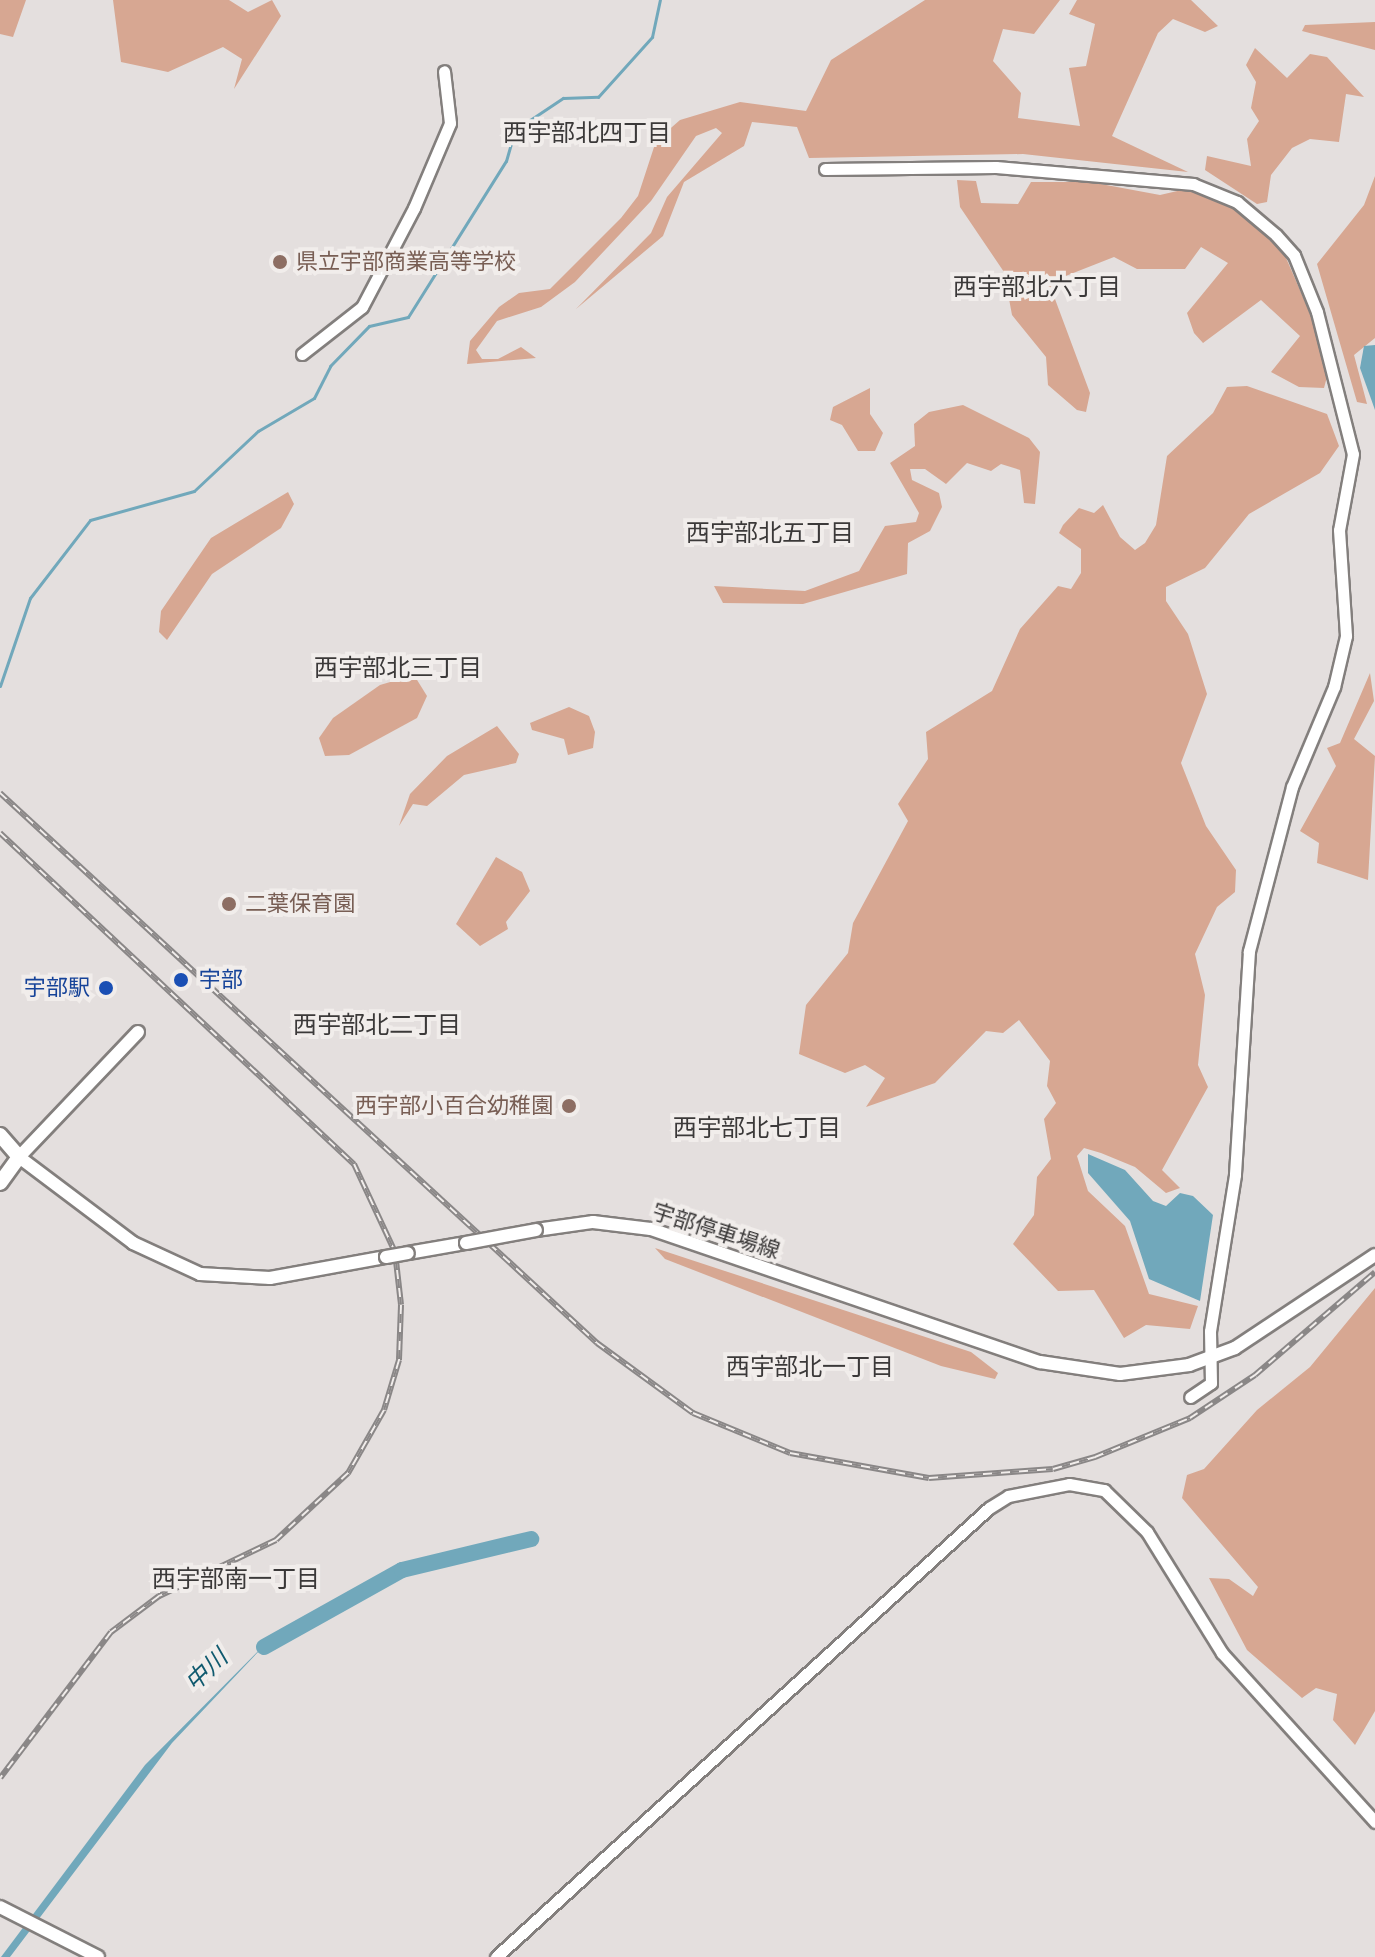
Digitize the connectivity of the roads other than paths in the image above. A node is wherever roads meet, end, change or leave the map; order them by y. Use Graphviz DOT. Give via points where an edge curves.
graph roads {
  1 [pos="444,71"];
  2 [pos="825,169"];
  3 [pos="302,354"];
  4 [pos="138,1032"];
  5 [pos="0,1135"];
  6 [pos="19,1157"];
  7 [pos="0,1183"];
  8 [pos="1375,1255"];
  9 [pos="1210,1358"];
  10 [pos="1190,1397"];
  11 [pos="1375,1822"];
  12 [pos="0,1907"];
  13 [pos="98,1957"];
  14 [pos="496,1957"];
  1 -- 3 [label="street" via="450,123 414,208 362,307"];
  2 -- 9 [label="street" via="996,167 1193,184 1237,202 1276,235 1294,255 1317,312 1353,454 1339,530 1346,636 1334,687 1292,787 1244,975 1235,1175"];
  4 -- 6 [label="main road"];
  5 -- 6 [label="main road"];
  6 -- 7 [label="main road"];
  6 -- 9 [label="main road, 宇部停車場線, bridge" via="133,1243 200,1274 253,1279 593,1222 651,1229 1084,1372 1140,1373"];
  8 -- 9 [label="main road, 宇部停車場線" via="1260,1334"];
  9 -- 10 [label="street" via="1211,1383"];
  11 -- 14 [label="street" via="1222,1653 1147,1532 1104,1490 1069,1484 1008,1496 989,1508"];
  12 -- 13 [label="main road"];
}
